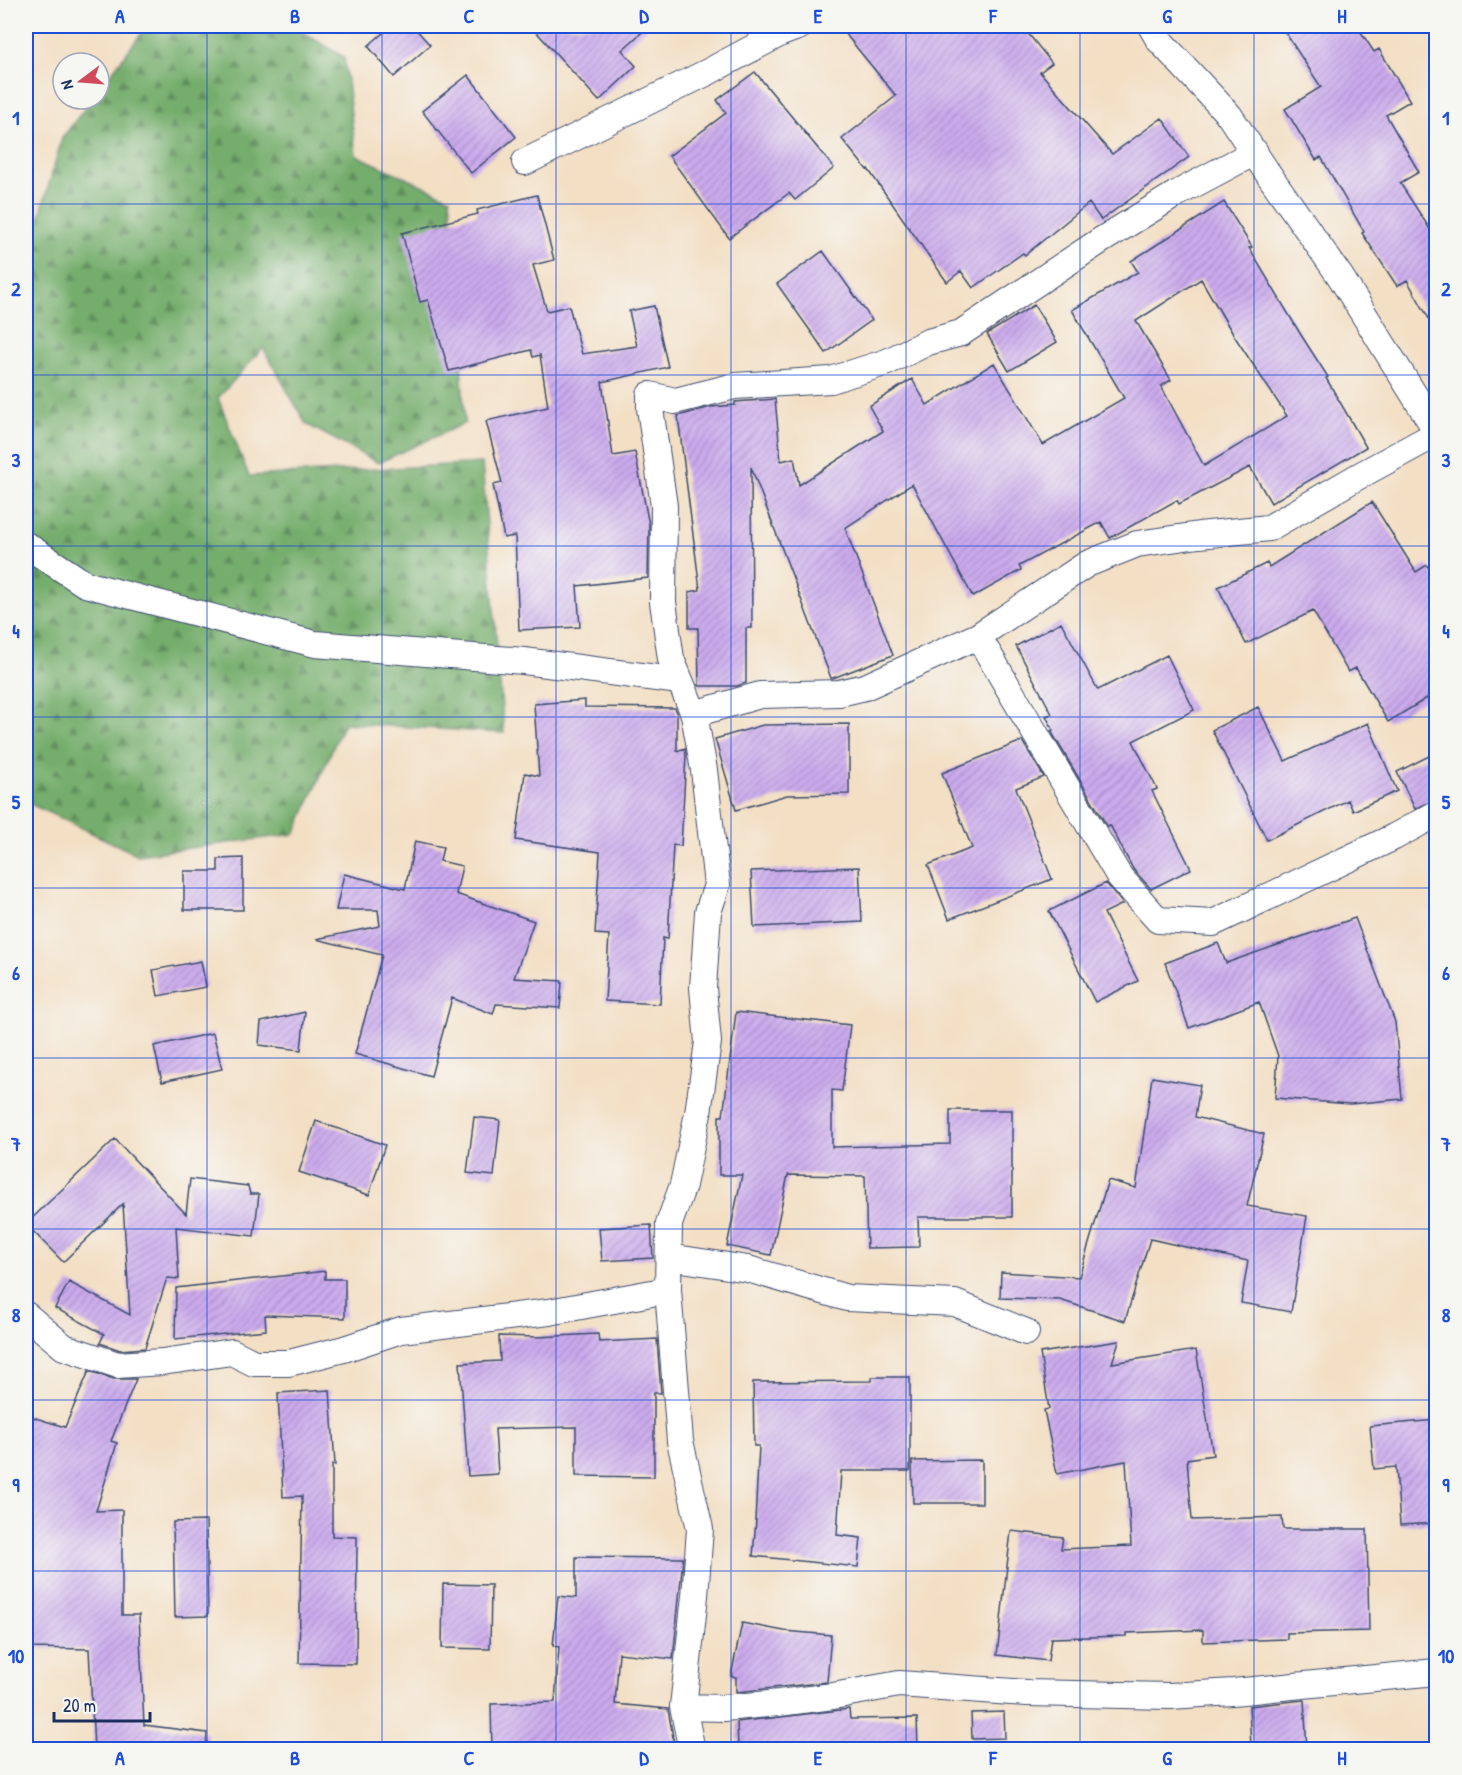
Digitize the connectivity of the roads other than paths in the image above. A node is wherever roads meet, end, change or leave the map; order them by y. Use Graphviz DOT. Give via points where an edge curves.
graph roads {
  1 [pos="800,26"];
  2 [pos="1151,26"];
  3 [pos="1255,152"];
  4 [pos="525,162"];
  5 [pos="1437,432"];
  6 [pos="26,545"];
  7 [pos="978,636"];
  8 [pos="680,681"];
  9 [pos="694,714"];
  10 [pos="1437,814"];
  11 [pos="669,1257"];
  12 [pos="668,1290"];
  13 [pos="26,1315"];
  14 [pos="1026,1332"];
  15 [pos="1437,1672"];
  16 [pos="683,1707"];
  17 [pos="692,1749"];
  1 -- 4 [label="street"];
  2 -- 3 [label="street" via="1159,40 1229,115"];
  3 -- 5 [label="street" via="1341,276"];
  3 -- 8 [label="street" via="1176,194 960,333 831,380 735,386 675,401 650,396 664,506 663,602 671,659"];
  5 -- 7 [label="street" via="1269,528 1137,544 1087,564"];
  6 -- 8 [label="street" via="85,584 315,644 524,661"];
  7 -- 9 [label="street" via="865,687 839,693 760,695"];
  7 -- 10 [label="street" via="1119,876 1158,920 1213,923"];
  8 -- 9 [label="street"];
  9 -- 11 [label="street" via="717,885 708,912 703,988 708,1042 685,1174 669,1224"];
  11 -- 12 [label="street"];
  11 -- 14 [label="street" via="748,1269 847,1298 955,1303"];
  12 -- 13 [label="street" via="549,1312 401,1330 289,1363 254,1363 232,1352 118,1365 64,1347"];
  12 -- 16 [label="street" via="680,1442 700,1529"];
  15 -- 16 [label="street" via="1170,1696 1027,1693 899,1684 779,1703"];
  16 -- 17 [label="street"];
}
